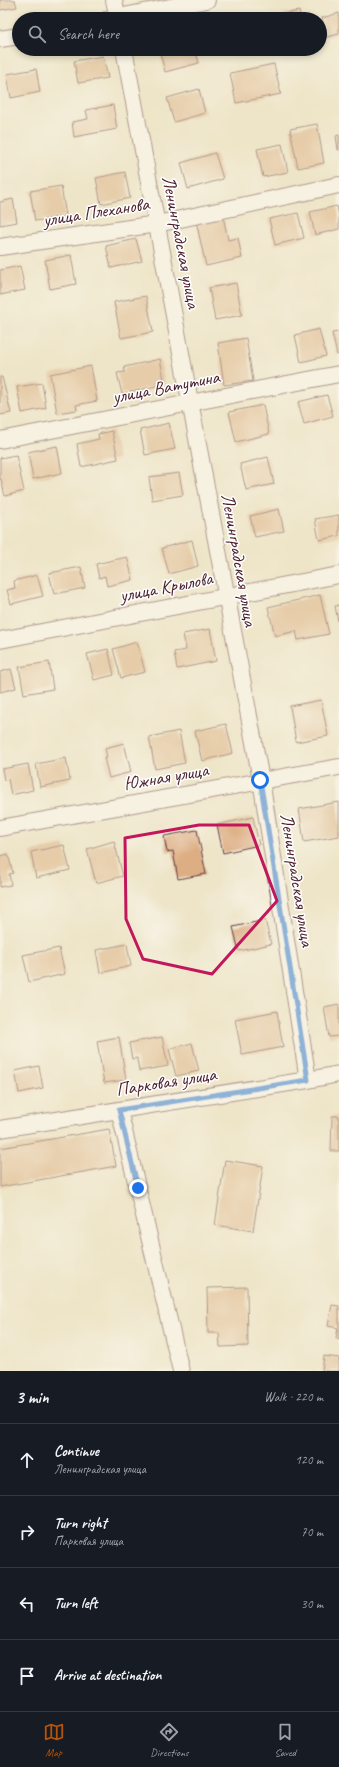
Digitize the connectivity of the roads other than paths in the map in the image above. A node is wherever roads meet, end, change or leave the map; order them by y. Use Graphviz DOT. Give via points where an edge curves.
graph roads {
  1 [pos="114,0"];
  2 [pos="207,0"];
  3 [pos="114,12"];
  4 [pos="145,12"];
  5 [pos="12,37"];
  6 [pos="0,39"];
  7 [pos="125,56"];
  8 [pos="339,185"];
  9 [pos="157,224"];
  10 [pos="0,247"];
  11 [pos="339,374"];
  12 [pos="190,403"];
  13 [pos="0,440"];
  14 [pos="339,575"];
  15 [pos="225,596"];
  16 [pos="0,640"];
  17 [pos="339,767"];
  18 [pos="260,780"];
  19 [pos="0,828"];
  20 [pos="339,1074"];
  21 [pos="308,1080"];
  22 [pos="119,1110"];
  23 [pos="0,1129"];
  24 [pos="181,1371"];
  1 -- 3 [label="street"];
  2 -- 4 [label="street"];
  5 -- 6 [label="street"];
  7 -- 9 [label="street, Ленинградская улица"];
  8 -- 9 [label="street, улица Плеханова"];
  9 -- 10 [label="street, улица Плеханова"];
  9 -- 12 [label="street, Ленинградская улица"];
  11 -- 12 [label="street, улица Ватутина"];
  12 -- 13 [label="street, улица Ватутина"];
  12 -- 15 [label="street, Ленинградская улица"];
  14 -- 15 [label="street, улица Крылова"];
  15 -- 16 [label="street, улица Крылова"];
  15 -- 18 [label="street, Ленинградская улица"];
  17 -- 18 [label="street, Южная улица"];
  18 -- 19 [label="street, Южная улица"];
  18 -- 21 [label="street, Ленинградская улица"];
  20 -- 21 [label="street, Парковая улица"];
  21 -- 22 [label="street, Парковая улица"];
  22 -- 23 [label="street, Парковая улица"];
  22 -- 24 [label="street"];
}
